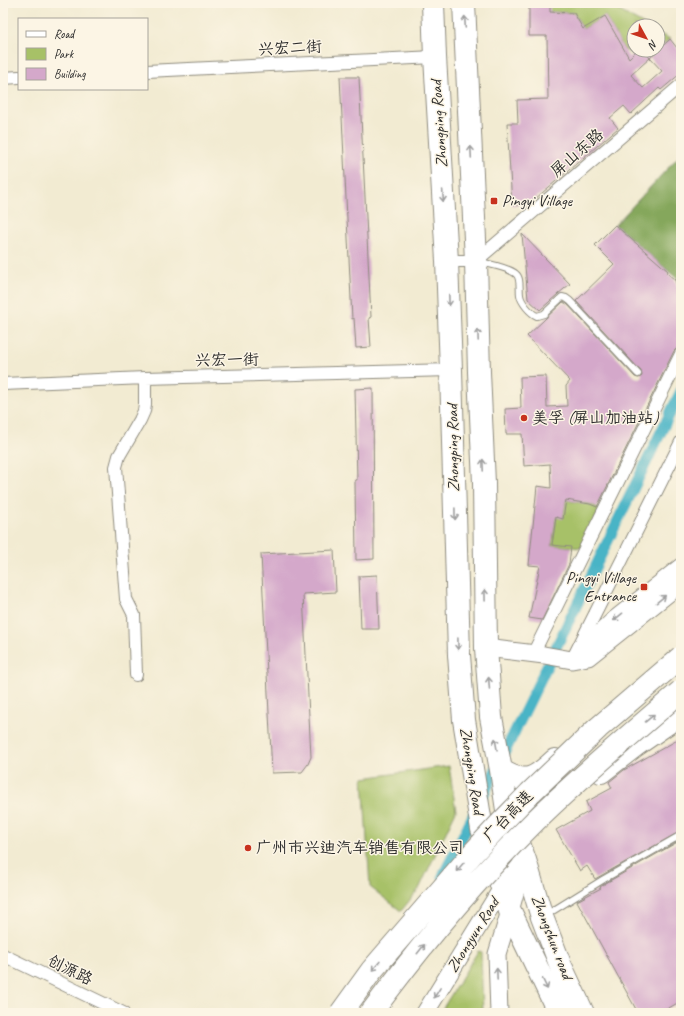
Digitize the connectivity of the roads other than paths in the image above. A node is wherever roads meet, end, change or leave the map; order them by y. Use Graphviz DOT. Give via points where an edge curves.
graph roads {
  1 [pos="433,3"];
  2 [pos="464,3"];
  3 [pos="435,56"];
  4 [pos="148,71"];
  5 [pos="18,77"];
  6 [pos="3,78"];
  7 [pos="681,85"];
  8 [pos="448,261"];
  9 [pos="476,261"];
  10 [pos="681,354"];
  11 [pos="451,370"];
  12 [pos="638,374"];
  13 [pos="144,378"];
  14 [pos="3,384"];
  15 [pos="681,442"];
  16 [pos="681,567"];
  17 [pos="681,583"];
  18 [pos="681,645"];
  19 [pos="486,648"];
  20 [pos="538,654"];
  21 [pos="681,657"];
  22 [pos="572,660"];
  23 [pos="136,676"];
  24 [pos="681,691"];
  25 [pos="681,714"];
  26 [pos="501,770"];
  27 [pos="681,835"];
  28 [pos="525,860"];
  29 [pos="495,866"];
  30 [pos="502,888"];
  31 [pos="510,911"];
  32 [pos="542,917"];
  33 [pos="3,955"];
  34 [pos="123,1013"];
  35 [pos="341,1013"];
  36 [pos="372,1013"];
  37 [pos="425,1013"];
  38 [pos="499,1013"];
  39 [pos="559,1013"];
  40 [pos="583,1013"];
  1 -- 3 [label="highway, Zhongping Road"];
  9 -- 2 [label="highway, Zhongping Road, one-way"];
  3 -- 4 [label="street, 兴宏二街"];
  3 -- 8 [label="highway, Zhongping Road, one-way"];
  5 -- 6 [label="street"];
  7 -- 9 [label="street, 屏山东路"];
  8 -- 9 [label="street"];
  8 -- 11 [label="highway, Zhongping Road, one-way"];
  9 -- 12 [label="lane" via="515,273 519,277 520,296 523,302 537,316 544,314 562,297 566,298"];
  19 -- 9 [label="highway, Zhongping Road, one-way" via="484,482"];
  10 -- 20 [label="street"];
  11 -- 13 [label="street, 兴宏一街"];
  11 -- 29 [label="highway, Zhongping Road, one-way" via="459,655 464,720 482,829"];
  13 -- 14 [label="street, 兴宏一街"];
  13 -- 23 [label="street" via="144,411 119,456 116,467 126,599 134,615"];
  15 -- 22 [label="street"];
  16 -- 22 [label="street, one-way" via="613,621"];
  22 -- 17 [label="street, one-way" via="588,657"];
  18 -- 26 [label="highway" via="546,768 528,779 511,776"];
  19 -- 20 [label="street"];
  26 -- 19 [label="highway, Zhongping Road, one-way" via="492,717"];
  20 -- 22 [label="street"];
  21 -- 35 [label="highway, 广台高速, one-way, bridge" via="598,728 500,824 372,970"];
  36 -- 24 [label="highway, 广台高速, one-way, bridge" via="416,954 484,874 562,795"];
  25 -- 28 [label="highway" via="631,749 573,796 536,832"];
  26 -- 28 [label="highway, Zhongping Road" via="507,810"];
  27 -- 32 [label="lane"];
  28 -- 29 [label="highway" via="510,871 502,871"];
  28 -- 30 [label="street, Zhongyun Road"];
  28 -- 31 [label="street"];
  28 -- 32 [label="highway, Zhongshun road"];
  29 -- 30 [label="highway, Zhongping Road"];
  30 -- 31 [label="highway, Zhongshun road"];
  30 -- 37 [label="street, Zhongyun Road, one-way"];
  38 -- 31 [label="street, one-way" via="497,954"];
  31 -- 39 [label="highway, Zhongshun road, one-way"];
  32 -- 40 [label="highway, Zhongshun road"];
  33 -- 34 [label="street, 创源路"];
}
